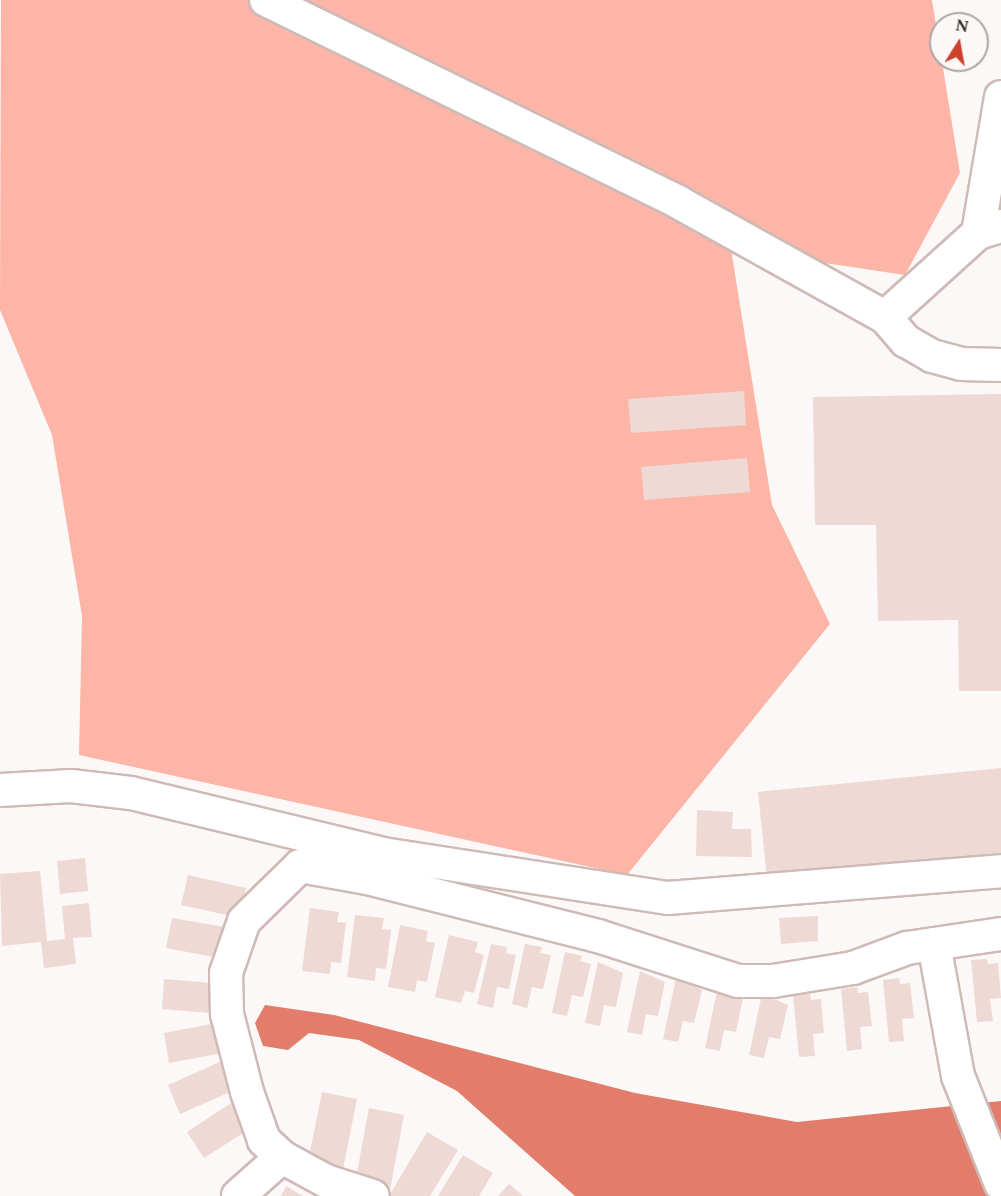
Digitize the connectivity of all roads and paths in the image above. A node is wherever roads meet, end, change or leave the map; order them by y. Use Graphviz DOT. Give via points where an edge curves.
graph roads {
  1 [pos="266,0"];
  2 [pos="1000,100"];
  3 [pos="990,217"];
  4 [pos="885,317"];
  5 [pos="1001,365"];
  6 [pos="0,790"];
  7 [pos="1001,871"];
  8 [pos="1001,934"];
  9 [pos="934,944"];
  10 [pos="282,1157"];
  11 [pos="1001,1184"];
  12 [pos="238,1196"];
  13 [pos="373,1196"];
  1 -- 4 [label="lane" via="678,202"];
  2 -- 3 [label="lane"];
  3 -- 4 [label="lane"];
  4 -- 5 [label="lane" via="906,342 932,356 961,364"];
  6 -- 7 [label="lane" via="71,786 131,793 393,856 668,898"];
  8 -- 9 [label="lane"];
  9 -- 10 [label="lane" via="853,968 773,981 738,981 598,936 367,878 300,866 244,921 226,973 227,1014 247,1092 264,1140"];
  9 -- 11 [label="lane" via="952,1050"];
  10 -- 12 [label="lane"];
  10 -- 13 [label="lane" via="326,1181"];
}
